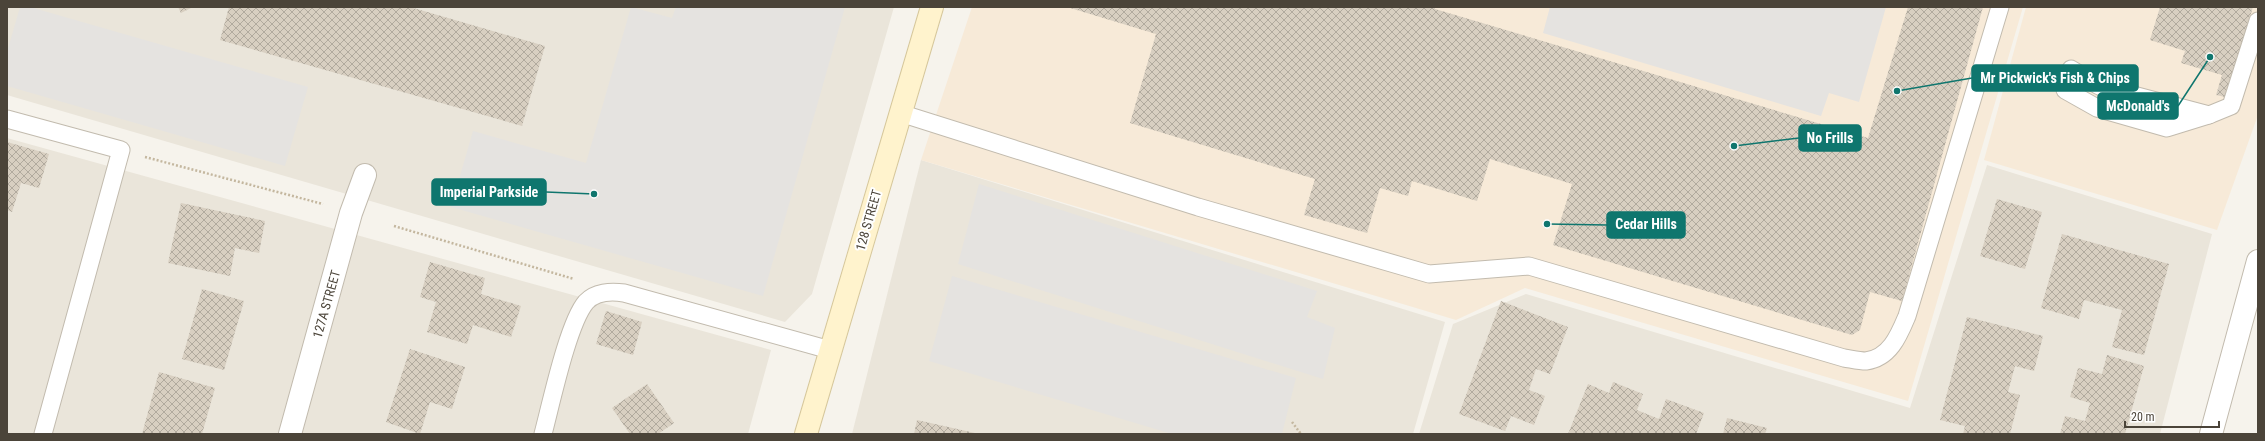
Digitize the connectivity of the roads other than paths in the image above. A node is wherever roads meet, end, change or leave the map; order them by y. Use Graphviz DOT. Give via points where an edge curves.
graph roads {
  1 [pos="932,7"];
  2 [pos="2000,7"];
  3 [pos="2258,21"];
  4 [pos="2071,69"];
  5 [pos="2065,90"];
  6 [pos="900,113"];
  7 [pos="2209,115"];
  8 [pos="7,119"];
  9 [pos="365,175"];
  10 [pos="2258,261"];
  11 [pos="830,350"];
  12 [pos="43,434"];
  13 [pos="290,434"];
  14 [pos="542,434"];
  15 [pos="806,434"];
  16 [pos="2211,434"];
  1 -- 6 [label="main road, 128 STREET"];
  2 -- 6 [label="lane" via="1907,316 1898,338 1883,355 1866,361 1844,358 1529,266 1429,274 1198,207"];
  3 -- 7 [label="lane" via="2231,106"];
  4 -- 7 [label="lane" via="2099,86"];
  5 -- 7 [label="lane" via="2097,108 2167,128"];
  6 -- 11 [label="main road, 128 STREET"];
  8 -- 12 [label="lane" via="121,150"];
  9 -- 13 [label="street, 127A STREET" via="351,213"];
  10 -- 16 [label="street"];
  11 -- 14 [label="lane" via="624,293 604,293 587,301 581,310 565,354"];
  11 -- 15 [label="main road, 128 STREET"];
}
